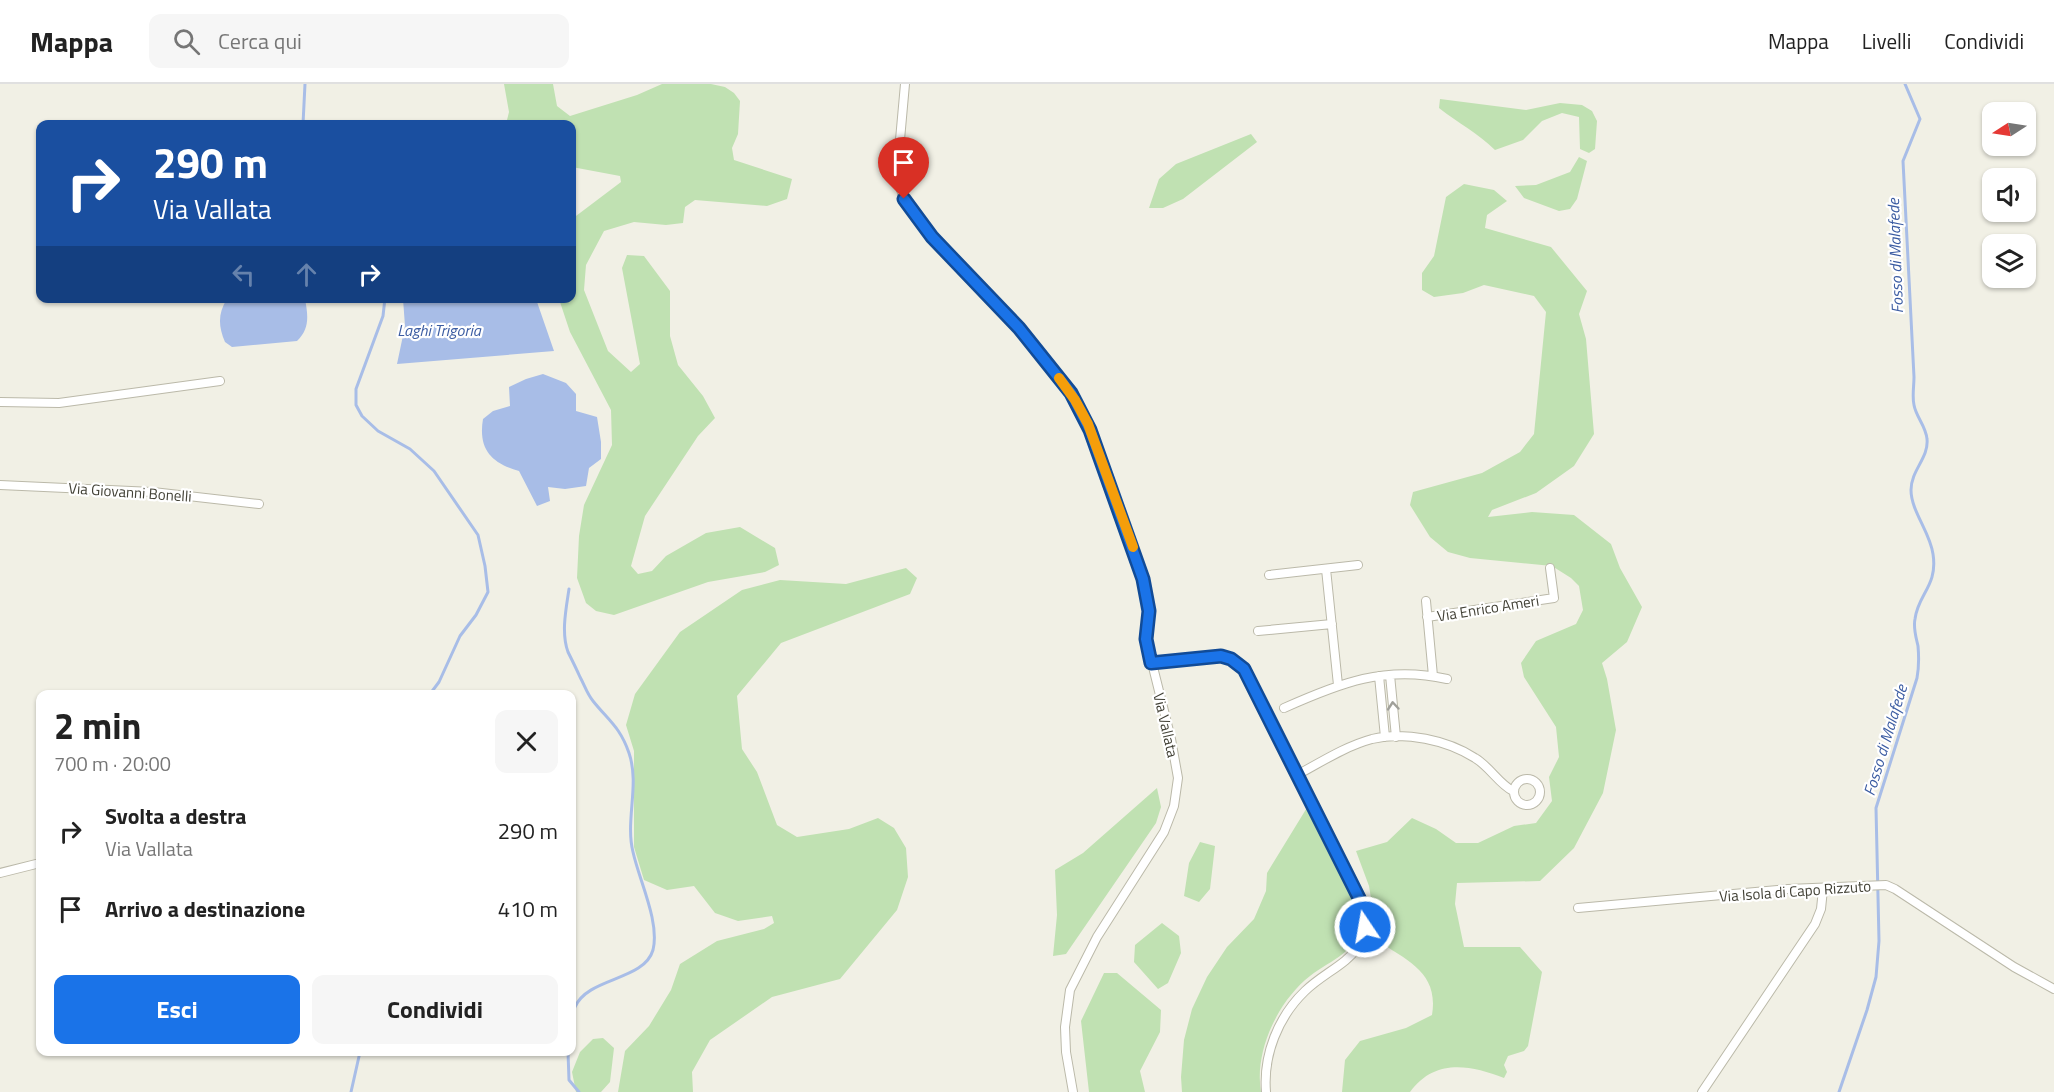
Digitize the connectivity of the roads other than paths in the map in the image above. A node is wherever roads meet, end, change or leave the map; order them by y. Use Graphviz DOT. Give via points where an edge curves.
graph roads {
  1 [pos="905,84"];
  2 [pos="220,381"];
  3 [pos="0,402"];
  4 [pos="0,485"];
  5 [pos="260,504"];
  6 [pos="1358,565"];
  7 [pos="1550,568"];
  8 [pos="1326,569"];
  9 [pos="1269,575"];
  10 [pos="1426,601"];
  11 [pos="1427,617"];
  12 [pos="1332,624"];
  13 [pos="1258,631"];
  14 [pos="1151,663"];
  15 [pos="1390,675"];
  16 [pos="1379,676"];
  17 [pos="1433,676"];
  18 [pos="1448,679"];
  19 [pos="1338,685"];
  20 [pos="1284,708"];
  21 [pos="1396,736"];
  22 [pos="1385,737"];
  23 [pos="1296,775"];
  24 [pos="1514,791"];
  25 [pos="36,864"];
  26 [pos="0,873"];
  27 [pos="1823,889"];
  28 [pos="1578,908"];
  29 [pos="2054,989"];
  30 [pos="1073,1092"];
  31 [pos="1266,1092"];
  32 [pos="1701,1092"];
  1 -- 14 [label="street, Via Vallata" via="897,162 904,199 932,237 1010,317 1080,408 1143,579"];
  2 -- 3 [label="street" via="59,403"];
  4 -- 5 [label="street, Via Giovanni Bonelli" via="153,492"];
  6 -- 8 [label="street"];
  7 -- 11 [label="street, Via Enrico Ameri" via="1554,598"];
  8 -- 9 [label="street"];
  8 -- 12 [label="street"];
  10 -- 11 [label="street"];
  11 -- 17 [label="street"];
  12 -- 13 [label="street"];
  12 -- 19 [label="street"];
  14 -- 23 [label="street" via="1208,656 1238,663"];
  14 -- 30 [label="street, Via Vallata" via="1178,778 1174,806 1164,832 1097,937 1070,990 1065,1027"];
  15 -- 16 [label="street"];
  15 -- 17 [label="street"];
  21 -- 15 [label="street, one-way"];
  16 -- 19 [label="street"];
  16 -- 22 [label="street"];
  17 -- 18 [label="street"];
  19 -- 20 [label="street"];
  21 -- 22 [label="street"];
  21 -- 24 [label="street" via="1431,740 1466,752"];
  22 -- 23 [label="street" via="1360,743"];
  23 -- 31 [label="street" via="1362,904 1365,927 1352,956 1304,992 1281,1023 1269,1058"];
  25 -- 26 [label="street"];
  27 -- 28 [label="street, Via Isola di Capo Rizzuto"];
  27 -- 29 [label="street, Via Isola di Capo Rizzuto" via="1893,887"];
  27 -- 32 [label="street" via="1815,924"];
}
